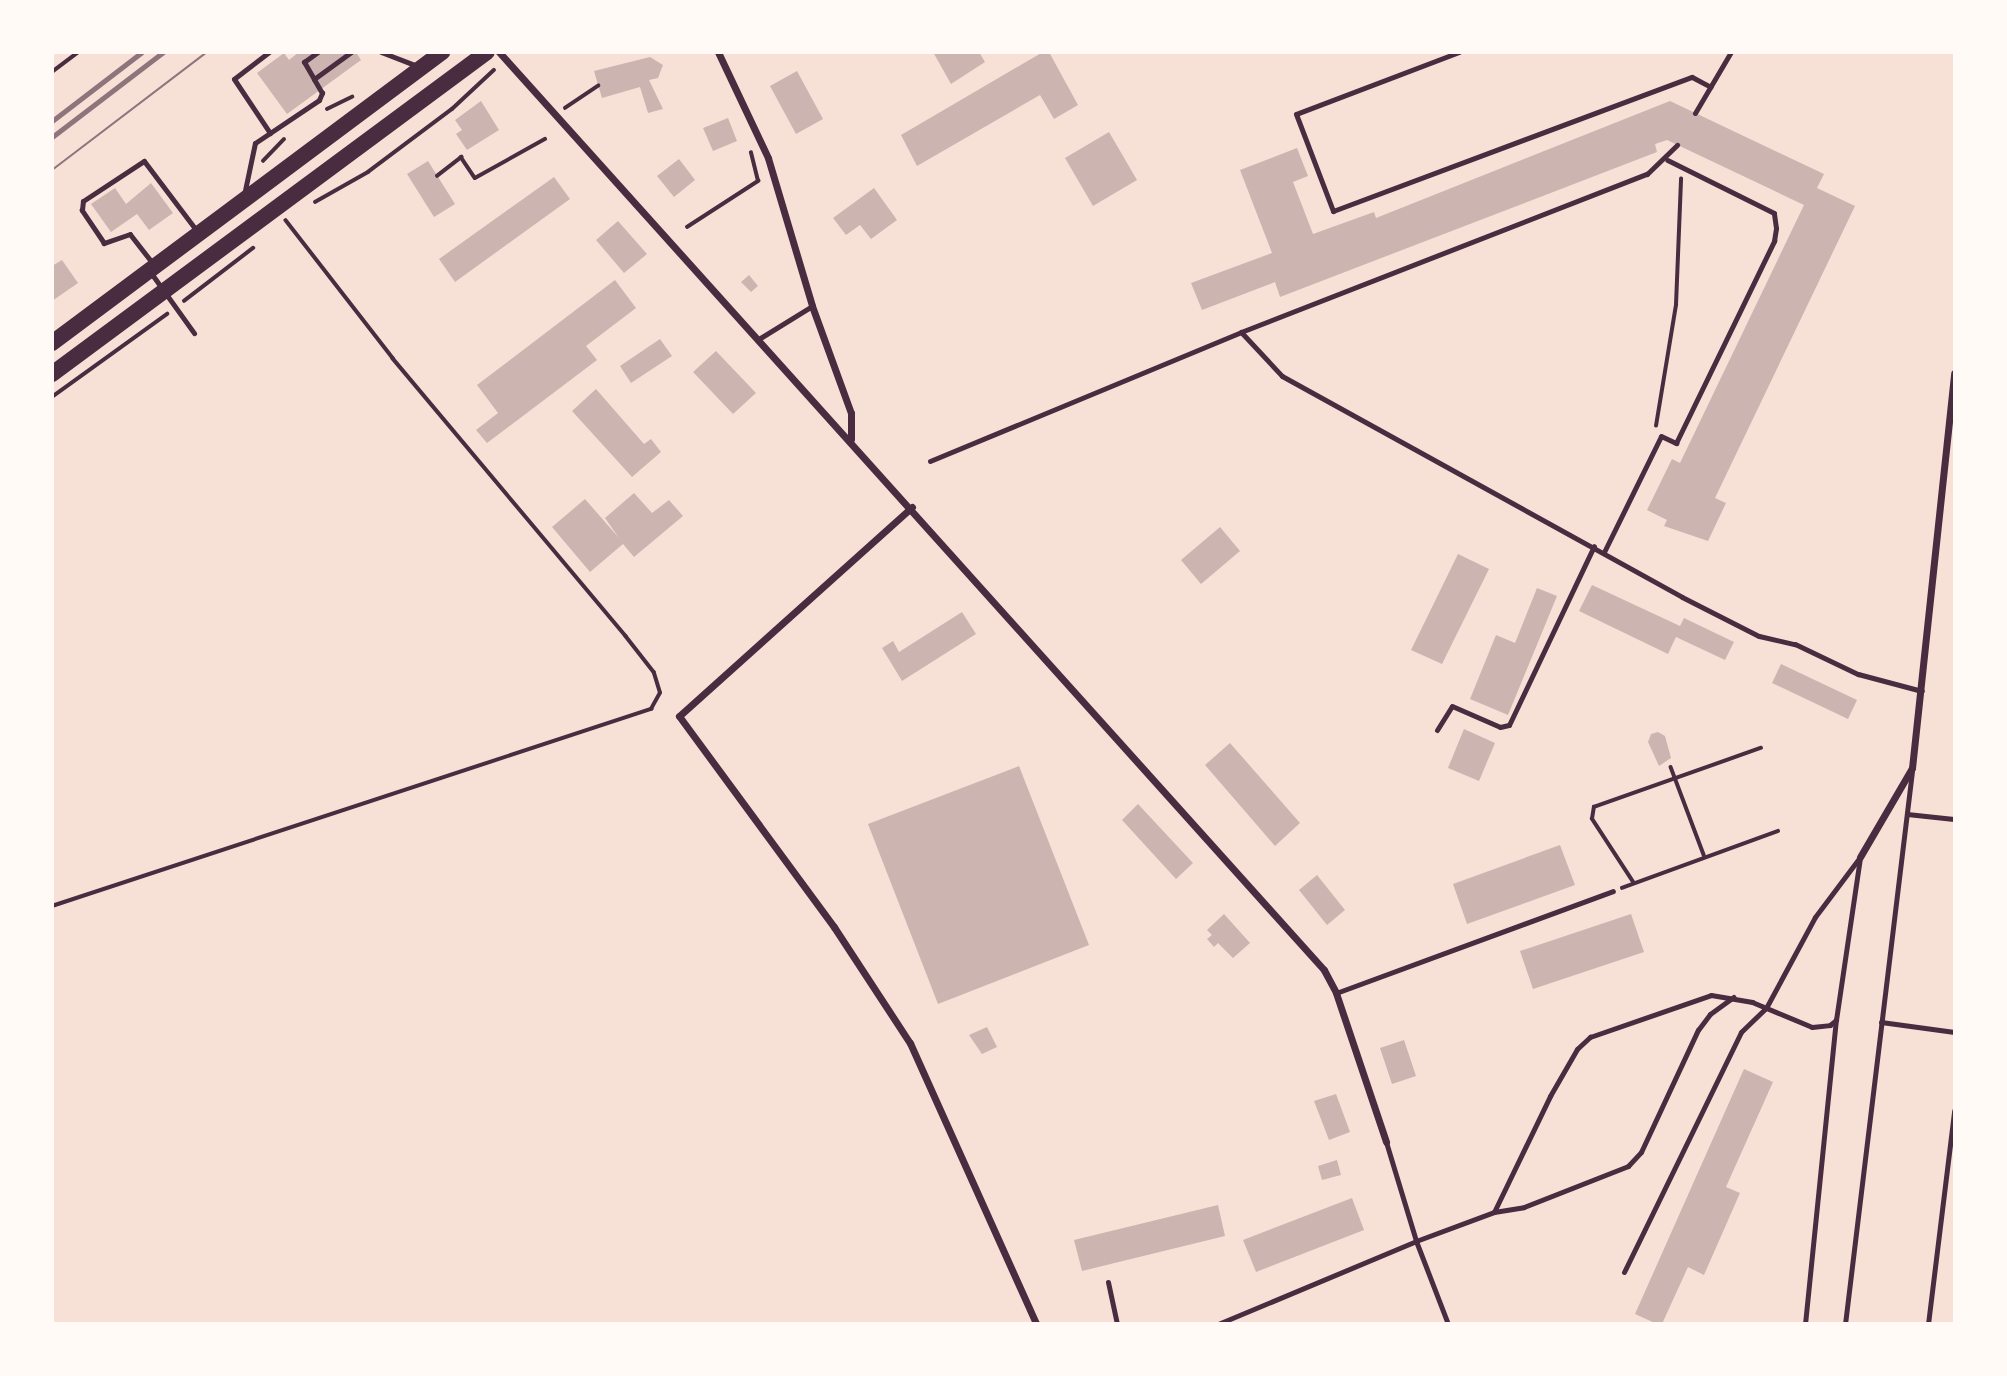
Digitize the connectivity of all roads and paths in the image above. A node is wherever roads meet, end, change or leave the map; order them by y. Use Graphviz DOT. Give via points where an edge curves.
graph roads {
  1 [pos="79,52"];
  2 [pos="269,52"];
  3 [pos="318,52"];
  4 [pos="351,52"];
  5 [pos="381,52"];
  6 [pos="442,52"];
  7 [pos="487,52"];
  8 [pos="499,52"];
  9 [pos="718,52"];
  10 [pos="1459,52"];
  11 [pos="1731,52"];
  12 [pos="505,60"];
  13 [pos="421,68"];
  14 [pos="52,72"];
  15 [pos="314,79"];
  16 [pos="598,86"];
  17 [pos="1711,87"];
  18 [pos="1695,113"];
  19 [pos="556,117"];
  20 [pos="270,133"];
  21 [pos="545,139"];
  22 [pos="1677,145"];
  23 [pos="751,153"];
  24 [pos="1667,160"];
  25 [pos="1682,167"];
  26 [pos="437,176"];
  27 [pos="243,201"];
  28 [pos="308,207"];
  29 [pos="298,215"];
  30 [pos="282,217"];
  31 [pos="687,227"];
  32 [pos="277,230"];
  33 [pos="199,233"];
  34 [pos="257,245"];
  35 [pos="152,268"];
  36 [pos="165,294"];
  37 [pos="812,306"];
  38 [pos="176,307"];
  39 [pos="1241,332"];
  40 [pos="194,333"];
  41 [pos="757,340"];
  42 [pos="52,343"];
  43 [pos="1955,373"];
  44 [pos="52,374"];
  45 [pos="52,397"];
  46 [pos="1661,436"];
  47 [pos="851,439"];
  48 [pos="930,461"];
  49 [pos="912,508"];
  50 [pos="1594,546"];
  51 [pos="1604,552"];
  52 [pos="1922,691"];
  53 [pos="1437,730"];
  54 [pos="1761,748"];
  55 [pos="1671,767"];
  56 [pos="1912,768"];
  57 [pos="1676,777"];
  58 [pos="1907,814"];
  59 [pos="1955,819"];
  60 [pos="1778,831"];
  61 [pos="1704,855"];
  62 [pos="1860,857"];
  63 [pos="1633,882"];
  64 [pos="1614,891"];
  65 [pos="52,906"];
  66 [pos="1336,993"];
  67 [pos="1733,997"];
  68 [pos="1766,1008"];
  69 [pos="1836,1020"];
  70 [pos="1881,1022"];
  71 [pos="1955,1032"];
  72 [pos="1955,1111"];
  73 [pos="1386,1142"];
  74 [pos="1494,1212"];
  75 [pos="1416,1241"];
  76 [pos="1624,1272"];
  77 [pos="1108,1282"];
  78 [pos="1036,1324"];
  79 [pos="1117,1324"];
  80 [pos="1218,1324"];
  81 [pos="1448,1324"];
  82 [pos="1804,1324"];
  83 [pos="1845,1324"];
  84 [pos="1928,1324"];
  1 -- 14 [label="path"];
  2 -- 20 [label="lane" via="234,79"];
  3 -- 15 [label="lane" via="304,62"];
  4 -- 15 [label="lane"];
  5 -- 13 [label="lane"];
  6 -- 13 [label="main road"];
  7 -- 30 [label="main road"];
  8 -- 12 [label="street"];
  9 -- 37 [label="street" via="768,158"];
  10 -- 17 [label="lane" via="1296,114 1333,211 1692,77"];
  11 -- 17 [label="lane"];
  12 -- 19 [label="street"];
  12 -- 28 [label="path" via="452,109 368,172"];
  13 -- 27 [label="main road"];
  15 -- 20 [label="lane" via="321,93 319,100"];
  16 -- 19 [label="path"];
  17 -- 18 [label="lane"];
  19 -- 41 [label="street"];
  20 -- 27 [label="lane" via="250,154"];
  21 -- 26 [label="path" via="475,178 461,158"];
  22 -- 24 [label="lane"];
  23 -- 31 [label="path" via="758,181"];
  24 -- 25 [label="lane"];
  24 -- 39 [label="lane" via="1647,174"];
  25 -- 46 [label="path" via="1672,304 1676,305 1656,428"];
  25 -- 46 [label="lane" via="1774,213 1776,228 1774,241 1676,443"];
  27 -- 33 [label="main road"];
  29 -- 30 [label="path"];
  30 -- 32 [label="path"];
  30 -- 36 [label="main road"];
  30 -- 65 [label="path" via="393,359 626,637 654,673 660,693 651,709"];
  33 -- 35 [label="main road"];
  33 -- 35 [label="lane" via="144,161 83,201 82,210 104,243 130,234"];
  34 -- 38 [label="path"];
  35 -- 36 [label="lane"];
  35 -- 42 [label="main road"];
  36 -- 38 [label="lane"];
  36 -- 44 [label="main road"];
  37 -- 41 [label="lane"];
  37 -- 47 [label="street" via="851,413"];
  38 -- 40 [label="lane"];
  38 -- 45 [label="path"];
  39 -- 48 [label="lane"];
  39 -- 50 [label="lane" via="1282,376"];
  41 -- 47 [label="street"];
  43 -- 52 [label="street"];
  46 -- 51 [label="lane"];
  47 -- 49 [label="street"];
  49 -- 66 [label="street" via="1324,970"];
  49 -- 78 [label="street" via="680,716 834,927 910,1043"];
  50 -- 51 [label="lane"];
  50 -- 53 [label="lane" via="1509,725 1500,727 1452,706"];
  51 -- 52 [label="lane" via="1759,636 1795,644 1858,674"];
  52 -- 56 [label="street"];
  54 -- 57 [label="path"];
  55 -- 57 [label="path"];
  56 -- 58 [label="lane"];
  56 -- 62 [label="street"];
  57 -- 61 [label="path"];
  57 -- 63 [label="path" via="1594,807 1592,819"];
  58 -- 59 [label="lane"];
  58 -- 70 [label="lane"];
  60 -- 61 [label="path"];
  61 -- 63 [label="path"];
  62 -- 68 [label="lane" via="1815,916"];
  62 -- 69 [label="lane"];
  63 -- 64 [label="path"];
  64 -- 66 [label="lane"];
  66 -- 73 [label="street"];
  67 -- 68 [label="lane"];
  67 -- 74 [label="lane" via="1698,1030 1636,1160 1524,1207"];
  67 -- 74 [label="lane" via="1695,999 1590,1037 1577,1049 1550,1096"];
  68 -- 69 [label="lane" via="1812,1027"];
  68 -- 76 [label="lane" via="1741,1032"];
  69 -- 82 [label="lane"];
  70 -- 71 [label="lane"];
  70 -- 83 [label="lane"];
  72 -- 84 [label="lane"];
  73 -- 75 [label="lane"];
  74 -- 75 [label="lane"];
  75 -- 80 [label="lane"];
  75 -- 81 [label="lane"];
  77 -- 79 [label="lane"];
}
